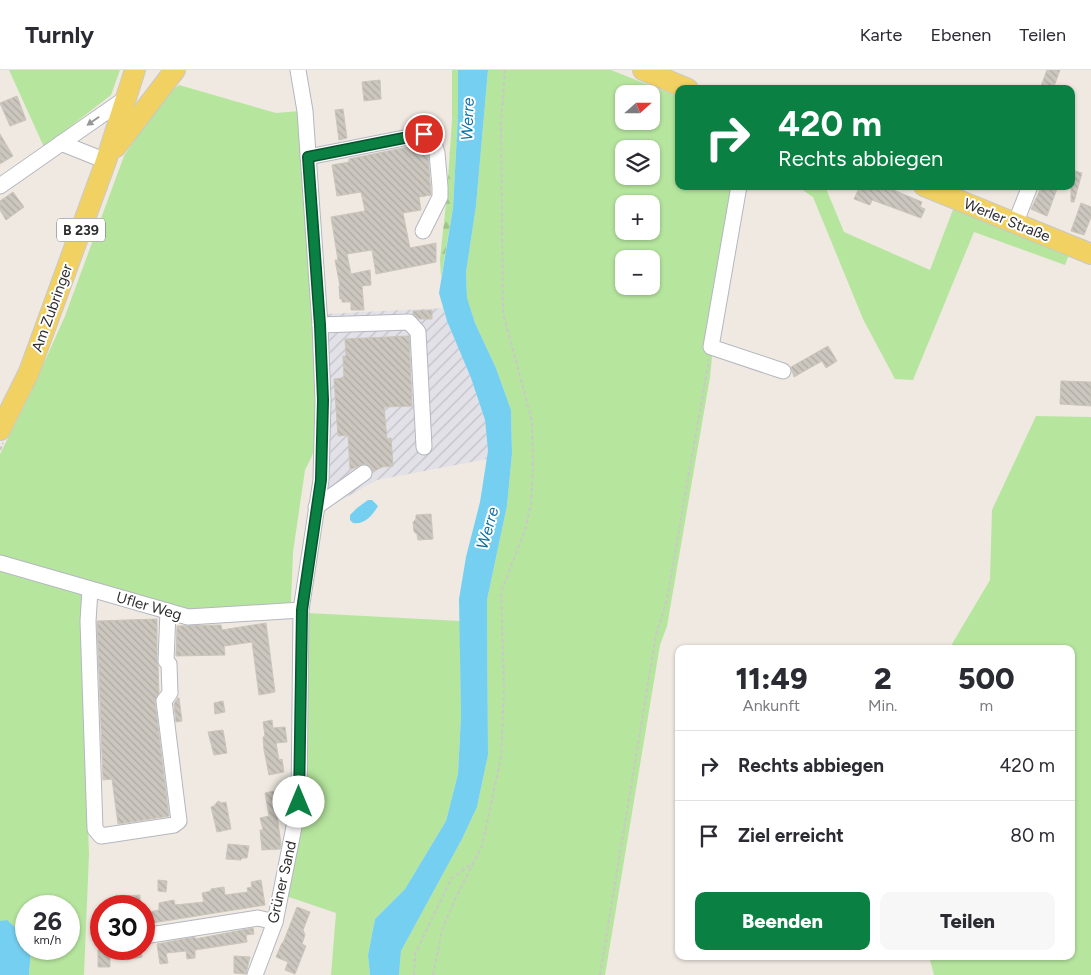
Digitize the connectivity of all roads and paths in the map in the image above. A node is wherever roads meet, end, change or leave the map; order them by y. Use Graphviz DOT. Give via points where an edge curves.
graph roads {
  1 [pos="135,70"];
  2 [pos="168,70"];
  3 [pos="175,70"];
  4 [pos="298,70"];
  5 [pos="505,70"];
  6 [pos="643,70"];
  7 [pos="679,85"];
  8 [pos="126,98"];
  9 [pos="61,143"];
  10 [pos="308,157"];
  11 [pos="106,161"];
  12 [pos="0,186"];
  13 [pos="738,190"];
  14 [pos="934,190"];
  15 [pos="1028,190"];
  16 [pos="1015,224"];
  17 [pos="423,231"];
  18 [pos="1091,254"];
  19 [pos="320,325"];
  20 [pos="711,347"];
  21 [pos="784,371"];
  22 [pos="0,430"];
  23 [pos="424,447"];
  24 [pos="364,474"];
  25 [pos="316,507"];
  26 [pos="0,563"];
  27 [pos="90,590"];
  28 [pos="302,610"];
  29 [pos="168,611"];
  30 [pos="474,861"];
  31 [pos="275,922"];
  32 [pos="155,934"];
  33 [pos="255,975"];
  34 [pos="414,975"];
  35 [pos="434,975"];
  36 [pos="600,975"];
  1 -- 8 [label="main road, Am Zubringer / B 239"];
  2 -- 8 [label="main road"];
  3 -- 11 [label="main road"];
  4 -- 10 [label="street, Grüner Sand" via="302,82"];
  5 -- 30 [label="path" via="501,123 503,313 532,421 533,468 525,530 501,592 504,687 501,757 482,846"];
  6 -- 7 [label="main road"];
  8 -- 9 [label="street, one-way"];
  8 -- 11 [label="main road, Am Zubringer / B 239"];
  9 -- 11 [label="street"];
  9 -- 12 [label="street"];
  10 -- 17 [label="street" via="424,134 433,140 437,153 440,198"];
  10 -- 19 [label="street, Grüner Sand"];
  11 -- 22 [label="main road, Am Zubringer / B 239" via="28,372"];
  13 -- 20 [label="street"];
  14 -- 16 [label="main road, Werler Straße"];
  15 -- 16 [label="street"];
  16 -- 18 [label="main road, Werler Straße"];
  19 -- 23 [label="street" via="409,322 418,332"];
  19 -- 25 [label="street, Grüner Sand" via="323,400 321,480"];
  20 -- 21 [label="street"];
  20 -- 36 [label="path" via="667,598 656,635"];
  24 -- 25 [label="street"];
  25 -- 28 [label="street, Grüner Sand"];
  26 -- 27 [label="street, Ufler Weg"];
  27 -- 29 [label="street, Ufler Weg"];
  27 -- 29 [label="street" via="88,621 95,829 101,836 174,825 179,821 164,701 170,693 169,664 166,661"];
  28 -- 29 [label="street, Ufler Weg" via="188,617"];
  28 -- 31 [label="street, Grüner Sand" via="299,802"];
  30 -- 34 [label="path" via="451,880 415,954"];
  30 -- 35 [label="path" via="442,930"];
  31 -- 32 [label="street" via="258,918"];
  31 -- 33 [label="street, Grüner Sand"];
}
